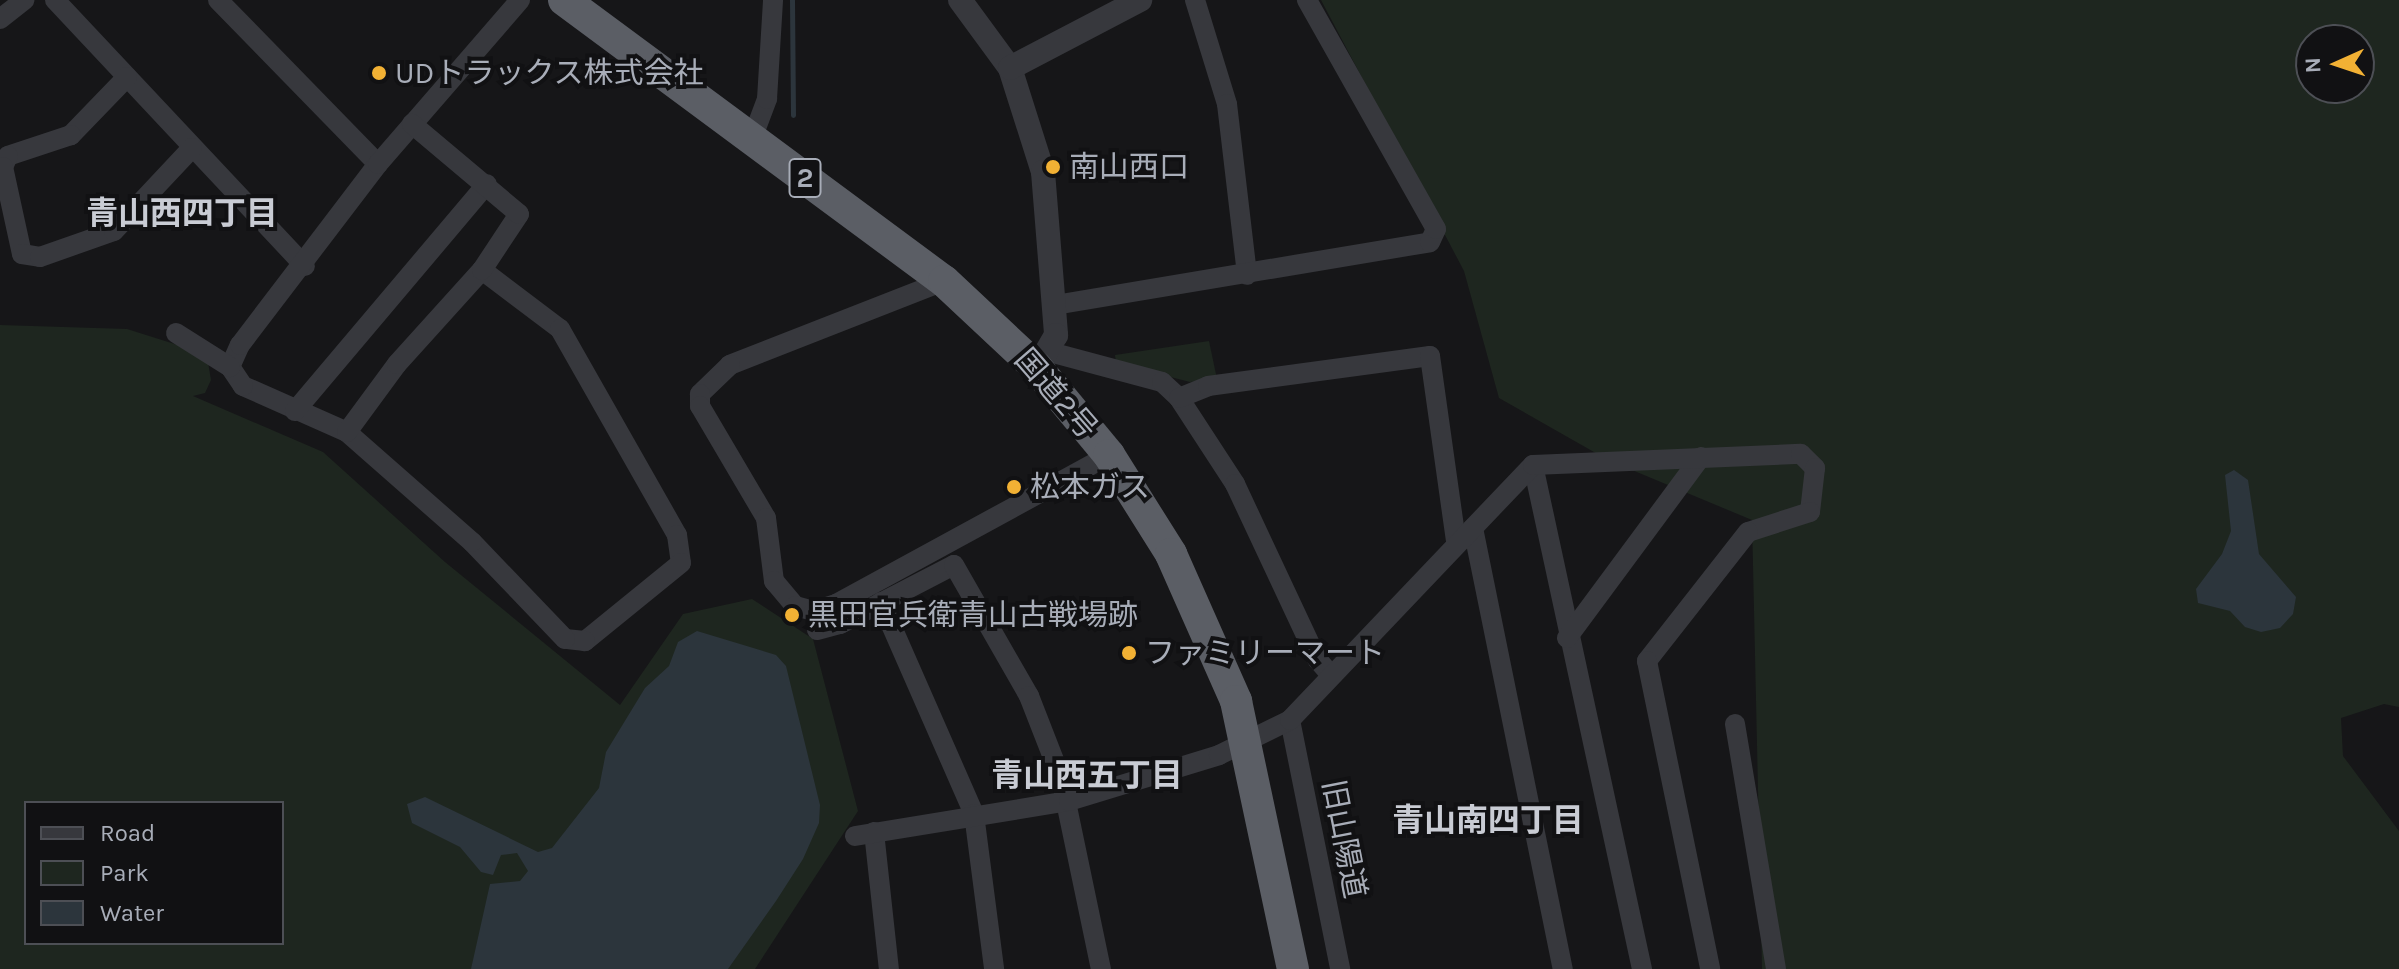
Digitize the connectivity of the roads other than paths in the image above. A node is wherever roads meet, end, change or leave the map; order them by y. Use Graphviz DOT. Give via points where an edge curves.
graph roads {
  1 [pos="24,0"];
  2 [pos="55,0"];
  3 [pos="218,0"];
  4 [pos="520,0"];
  5 [pos="564,0"];
  6 [pos="773,0"];
  7 [pos="960,0"];
  8 [pos="1140,0"];
  9 [pos="1195,0"];
  10 [pos="1307,0"];
  11 [pos="0,19"];
  12 [pos="1010,68"];
  13 [pos="127,77"];
  14 [pos="412,124"];
  15 [pos="752,139"];
  16 [pos="192,148"];
  17 [pos="378,164"];
  18 [pos="487,184"];
  19 [pos="0,251"];
  20 [pos="22,254"];
  21 [pos="305,266"];
  22 [pos="482,270"];
  23 [pos="1247,275"];
  24 [pos="944,281"];
  25 [pos="1055,305"];
  26 [pos="176,333"];
  27 [pos="1044,360"];
  28 [pos="230,367"];
  29 [pos="1179,398"];
  30 [pos="295,411"];
  31 [pos="347,432"];
  32 [pos="1109,455"];
  33 [pos="1701,457"];
  34 [pos="1533,465"];
  35 [pos="1464,534"];
  36 [pos="881,602"];
  37 [pos="817,630"];
  38 [pos="1567,638"];
  39 [pos="1330,674"];
  40 [pos="1290,720"];
  41 [pos="1735,724"];
  42 [pos="1248,741"];
  43 [pos="1069,801"];
  44 [pos="974,814"];
  45 [pos="889,969"];
  46 [pos="994,969"];
  47 [pos="1101,969"];
  48 [pos="1293,969"];
  49 [pos="1340,969"];
  50 [pos="1563,969"];
  51 [pos="1642,969"];
  52 [pos="1710,969"];
  53 [pos="1776,969"];
  1 -- 11 [label="street"];
  2 -- 13 [label="street"];
  3 -- 17 [label="street"];
  4 -- 14 [label="street"];
  5 -- 15 [label="highway, 国道2号 / 2"];
  6 -- 15 [label="street" via="767,99"];
  7 -- 12 [label="street"];
  8 -- 12 [label="street"];
  9 -- 23 [label="street" via="1227,104"];
  10 -- 23 [label="street" via="1436,229 1430,242 1417,248"];
  12 -- 25 [label="street" via="1043,172"];
  13 -- 16 [label="street"];
  13 -- 20 [label="street" via="71,135 8,156 3,167"];
  14 -- 17 [label="street"];
  14 -- 18 [label="street"];
  15 -- 24 [label="highway, 国道2号 / 2"];
  16 -- 20 [label="street" via="114,231 40,257"];
  16 -- 21 [label="street"];
  17 -- 21 [label="street"];
  18 -- 22 [label="street" via="519,214"];
  18 -- 30 [label="street"];
  19 -- 20 [label="street"];
  21 -- 28 [label="street" via="240,345"];
  22 -- 31 [label="street" via="397,364"];
  22 -- 31 [label="street" via="560,329 677,535 681,563 585,641 565,639 472,542"];
  23 -- 25 [label="street"];
  24 -- 27 [label="highway, 国道2号 / 2"];
  24 -- 32 [label="street" via="730,365 700,394 700,406 766,518 774,581 795,606 814,611 836,604"];
  25 -- 27 [label="street"];
  26 -- 28 [label="street"];
  27 -- 29 [label="street" via="1162,382"];
  27 -- 32 [label="highway, 国道2号 / 2"];
  28 -- 30 [label="street" via="243,386"];
  29 -- 35 [label="street" via="1208,386 1430,356"];
  29 -- 39 [label="street" via="1235,484 1317,659"];
  30 -- 31 [label="street"];
  32 -- 42 [label="highway, 国道2号 / 2" via="1171,554 1201,615"];
  33 -- 34 [label="street"];
  33 -- 38 [label="street"];
  33 -- 52 [label="street" via="1801,454 1815,468 1810,512 1748,532 1647,661"];
  34 -- 35 [label="street"];
  34 -- 38 [label="street"];
  35 -- 39 [label="street"];
  35 -- 50 [label="street"];
  36 -- 37 [label="street"];
  36 -- 43 [label="street" via="954,565 1029,696"];
  36 -- 44 [label="street"];
  38 -- 51 [label="street"];
  39 -- 40 [label="street"];
  40 -- 42 [label="street"];
  40 -- 49 [label="street, 旧山陽道"];
  41 -- 53 [label="street"];
  42 -- 43 [label="street"];
  42 -- 48 [label="highway, 国道2号 / 2"];
  43 -- 44 [label="street"];
  43 -- 47 [label="street"];
  44 -- 45 [label="street" via="865,834"];
  44 -- 46 [label="street"];
}
